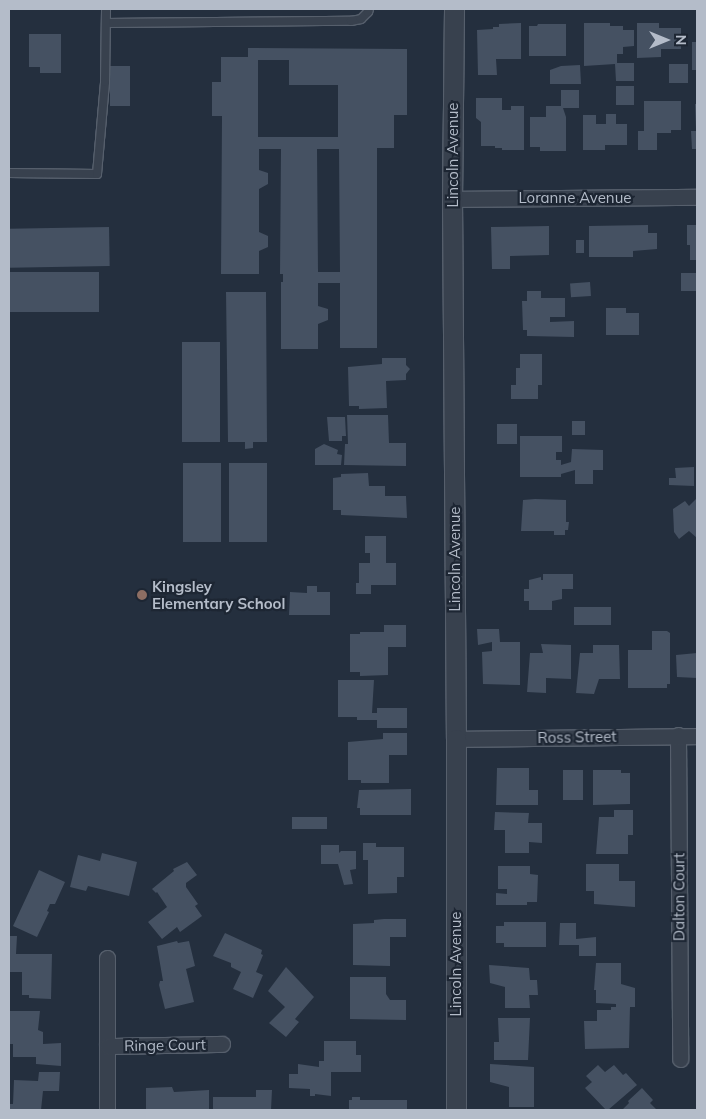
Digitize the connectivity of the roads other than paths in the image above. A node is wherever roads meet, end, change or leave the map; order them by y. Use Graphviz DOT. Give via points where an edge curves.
graph roads {
  1 [pos="106,9"];
  2 [pos="369,9"];
  3 [pos="454,9"];
  4 [pos="106,23"];
  5 [pos="9,173"];
  6 [pos="697,197"];
  7 [pos="452,199"];
  8 [pos="678,735"];
  9 [pos="697,736"];
  10 [pos="456,740"];
  11 [pos="107,958"];
  12 [pos="222,1044"];
  13 [pos="107,1046"];
  14 [pos="680,1059"];
  15 [pos="107,1110"];
  16 [pos="456,1110"];
  1 -- 4 [label="lane"];
  2 -- 4 [label="lane" via="361,19 351,21"];
  3 -- 7 [label="street, Lincoln Avenue"];
  4 -- 5 [label="lane" via="105,82 97,174"];
  6 -- 7 [label="street, Loranne Avenue"];
  7 -- 10 [label="street, Lincoln Avenue"];
  8 -- 9 [label="street, Ross Street"];
  8 -- 10 [label="street, Ross Street"];
  8 -- 14 [label="street, Dalton Court"];
  10 -- 16 [label="street, Lincoln Avenue"];
  11 -- 13 [label="street, Ringe Court"];
  12 -- 13 [label="street, Ringe Court"];
  13 -- 15 [label="street, Ringe Court"];
}
